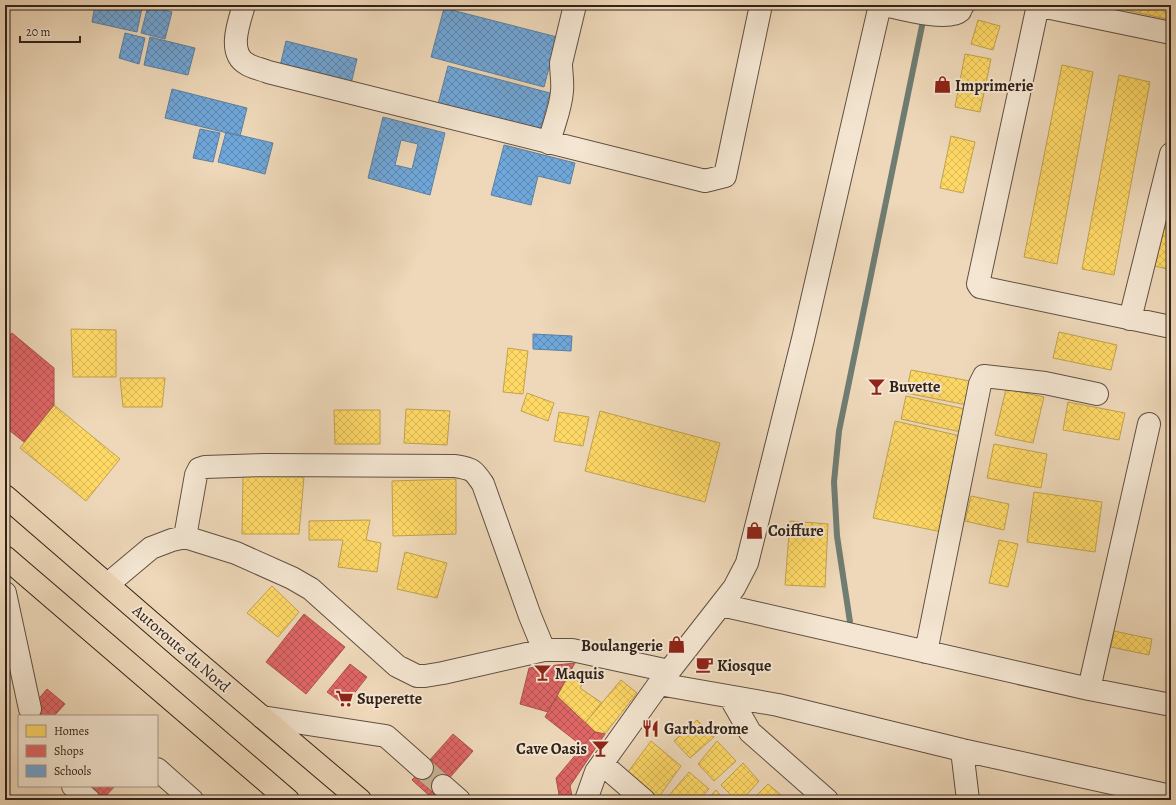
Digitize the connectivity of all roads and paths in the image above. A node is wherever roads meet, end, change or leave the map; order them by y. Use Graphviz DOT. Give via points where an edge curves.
graph roads {
  1 [pos="244,5"];
  2 [pos="575,5"];
  3 [pos="761,5"];
  4 [pos="880,5"];
  5 [pos="885,5"];
  6 [pos="963,5"];
  7 [pos="1037,5"];
  8 [pos="1171,33"];
  9 [pos="549,143"];
  10 [pos="1171,154"];
  11 [pos="1130,319"];
  12 [pos="1171,327"];
  13 [pos="1097,394"];
  14 [pos="1149,424"];
  15 [pos="5,496"];
  16 [pos="185,538"];
  17 [pos="5,557"];
  18 [pos="108,584"];
  19 [pos="5,593"];
  20 [pos="721,605"];
  21 [pos="544,650"];
  22 [pos="926,652"];
  23 [pos="664,678"];
  24 [pos="1089,689"];
  25 [pos="730,697"];
  26 [pos="1171,705"];
  27 [pos="30,709"];
  28 [pos="262,717"];
  29 [pos="962,750"];
  30 [pos="602,764"];
  31 [pos="422,768"];
  32 [pos="158,770"];
  33 [pos="443,786"];
  34 [pos="74,787"];
  35 [pos="1171,796"];
  36 [pos="90,800"];
  37 [pos="192,800"];
  38 [pos="288,800"];
  39 [pos="360,800"];
  40 [pos="459,800"];
  41 [pos="586,800"];
  42 [pos="644,800"];
  43 [pos="827,800"];
  44 [pos="968,800"];
  1 -- 9 [label="street" via="236,35 236,51 245,64"];
  2 -- 9 [label="street" via="561,63 562,93"];
  3 -- 9 [label="street" via="725,176 705,181"];
  4 -- 20 [label="street" via="803,339 747,564"];
  5 -- 6 [label="street" via="924,13 955,13"];
  7 -- 8 [label="street"];
  7 -- 11 [label="street" via="978,284 980,287"];
  10 -- 11 [label="street"];
  11 -- 12 [label="street"];
  13 -- 22 [label="street" via="1045,383 984,376 980,384"];
  14 -- 24 [label="street"];
  15 -- 18 [label="highway, Autoroute du Nord"];
  16 -- 18 [label="street" via="151,548"];
  16 -- 21 [label="street" via="236,553 292,578 310,589 397,666 417,676 443,673"];
  16 -- 21 [label="street" via="196,474 205,467 361,465 468,468 475,472 483,484"];
  17 -- 38 [label="highway"];
  18 -- 28 [label="highway, Autoroute du Nord"];
  19 -- 27 [label="street"];
  20 -- 22 [label="street"];
  20 -- 23 [label="street"];
  21 -- 23 [label="street" via="572,650"];
  22 -- 24 [label="street"];
  23 -- 25 [label="street"];
  23 -- 30 [label="street"];
  24 -- 26 [label="street"];
  25 -- 29 [label="street" via="778,705"];
  25 -- 43 [label="street" via="750,732"];
  28 -- 31 [label="street" via="386,736"];
  28 -- 39 [label="highway, Autoroute du Nord"];
  29 -- 35 [label="street"];
  29 -- 44 [label="street"];
  30 -- 41 [label="street" via="596,772"];
  30 -- 42 [label="street"];
  32 -- 37 [label="street"];
  33 -- 40 [label="street"];
  34 -- 36 [label="street"];
}
